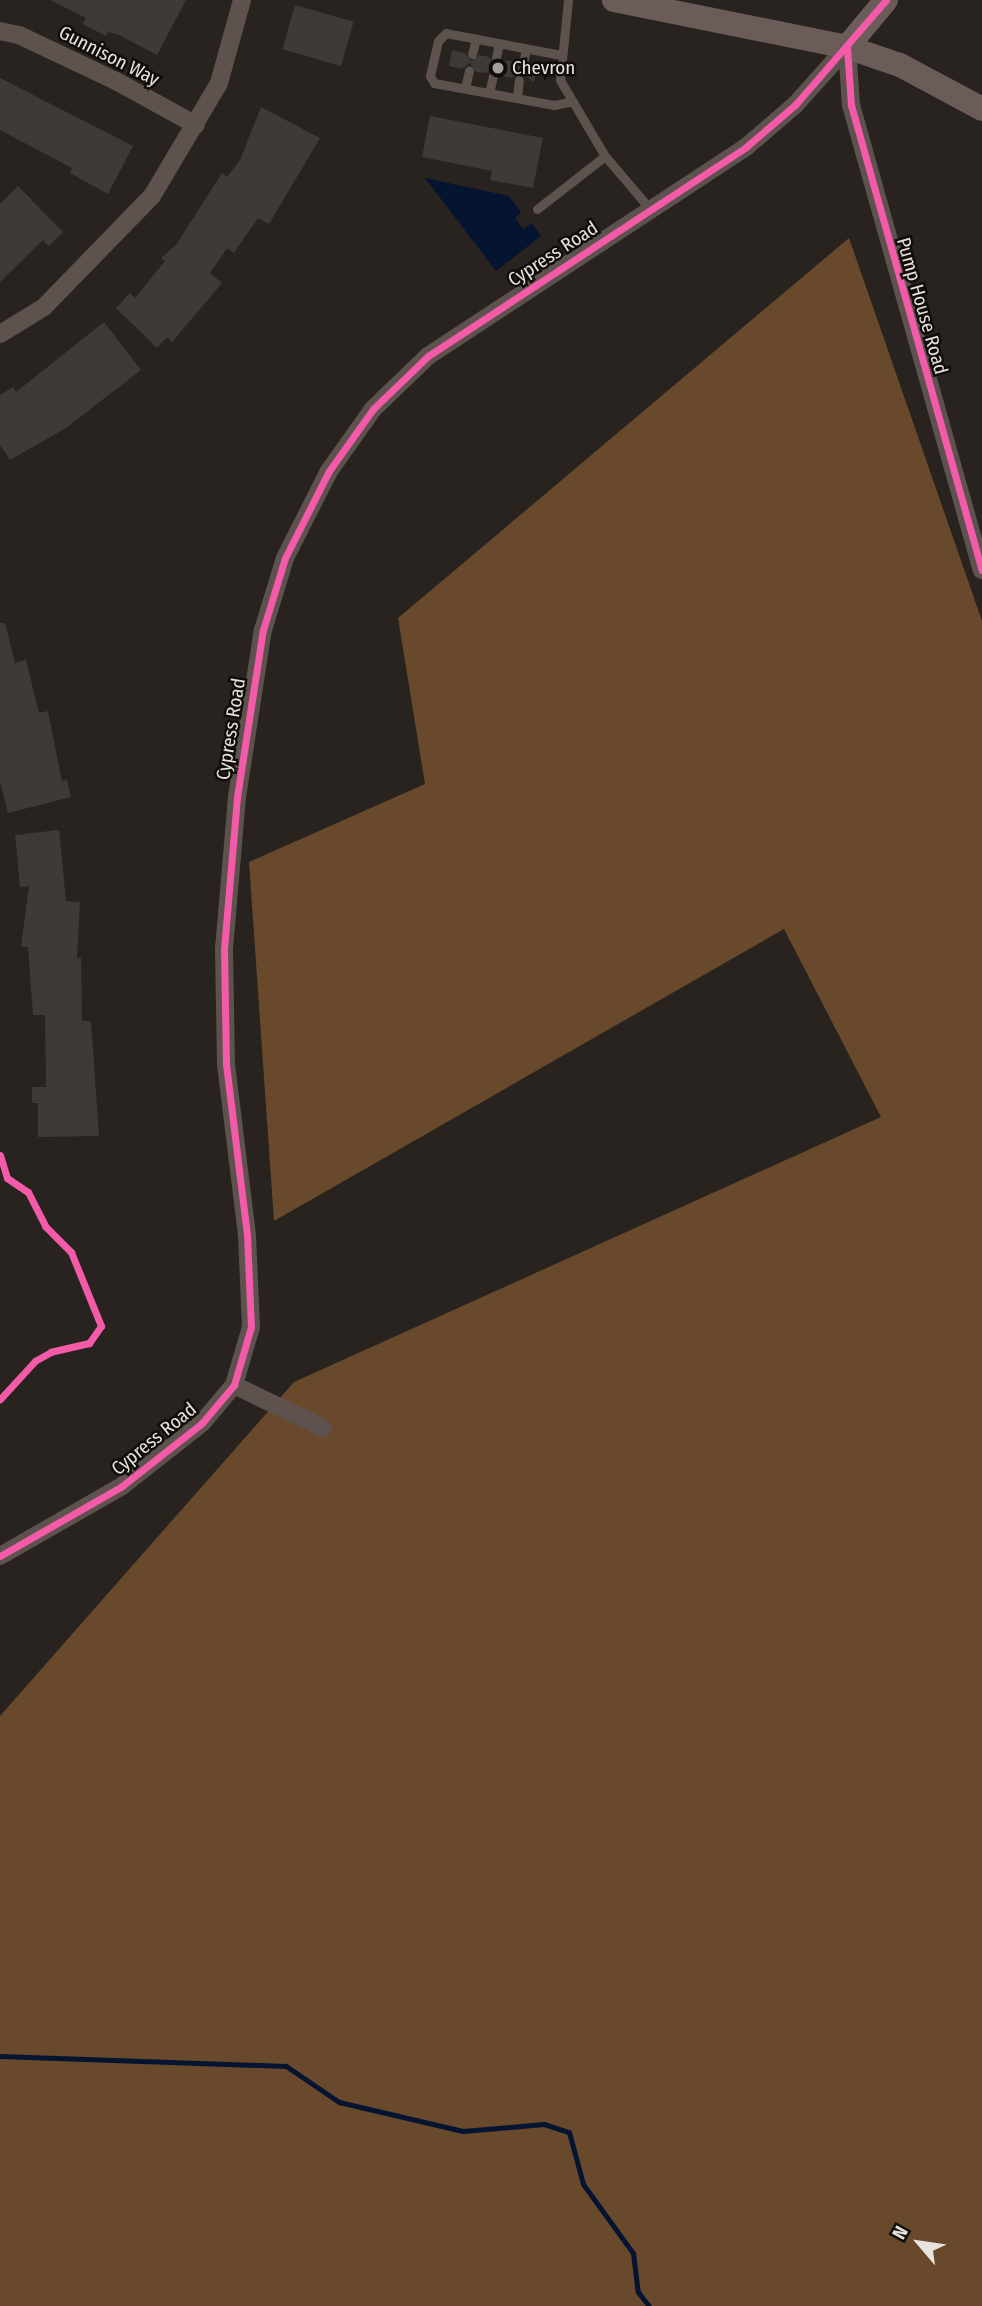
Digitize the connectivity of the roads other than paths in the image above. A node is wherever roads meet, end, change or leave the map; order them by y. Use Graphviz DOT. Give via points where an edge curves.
graph roads {
  1 [pos="242,0"];
  2 [pos="568,0"];
  3 [pos="614,0"];
  4 [pos="886,0"];
  5 [pos="0,31"];
  6 [pos="476,39"];
  7 [pos="499,43"];
  8 [pos="847,47"];
  9 [pos="526,48"];
  10 [pos="472,54"];
  11 [pos="561,55"];
  12 [pos="496,58"];
  13 [pos="523,64"];
  14 [pos="469,70"];
  15 [pos="493,75"];
  16 [pos="519,79"];
  17 [pos="465,88"];
  18 [pos="489,93"];
  19 [pos="517,98"];
  20 [pos="570,102"];
  21 [pos="982,109"];
  22 [pos="196,125"];
  23 [pos="605,156"];
  24 [pos="537,209"];
  25 [pos="651,210"];
  26 [pos="0,334"];
  27 [pos="982,570"];
  28 [pos="234,1385"];
  29 [pos="323,1427"];
  30 [pos="0,1556"];
  1 -- 22 [label="street" via="219,83"];
  2 -- 11 [label="lane"];
  3 -- 8 [label="street"];
  4 -- 8 [label="street"];
  5 -- 22 [label="street, Gunnison Way" via="19,35 116,81"];
  6 -- 7 [label="lane"];
  6 -- 10 [label="lane"];
  6 -- 17 [label="lane" via="446,33 438,41 430,76 434,83"];
  7 -- 9 [label="lane"];
  7 -- 12 [label="lane"];
  8 -- 21 [label="street" via="900,65"];
  8 -- 25 [label="street, Cypress Road" via="795,105 746,147"];
  8 -- 27 [label="street, Pump House Road" via="851,105"];
  9 -- 11 [label="lane"];
  9 -- 13 [label="lane"];
  11 -- 20 [label="lane" via="560,80"];
  14 -- 17 [label="lane"];
  15 -- 18 [label="lane"];
  16 -- 19 [label="lane"];
  17 -- 18 [label="lane"];
  18 -- 19 [label="lane"];
  19 -- 20 [label="lane" via="554,105"];
  20 -- 23 [label="lane"];
  22 -- 26 [label="street" via="152,196 113,240 44,307"];
  23 -- 24 [label="lane"];
  23 -- 25 [label="lane"];
  25 -- 28 [label="street, Cypress Road" via="428,355 373,409 329,471 285,558 262,630 237,797 227,905 226,1064 247,1235 251,1327"];
  28 -- 29 [label="street"];
  28 -- 30 [label="street, Cypress Road" via="202,1423 122,1486"];
}
